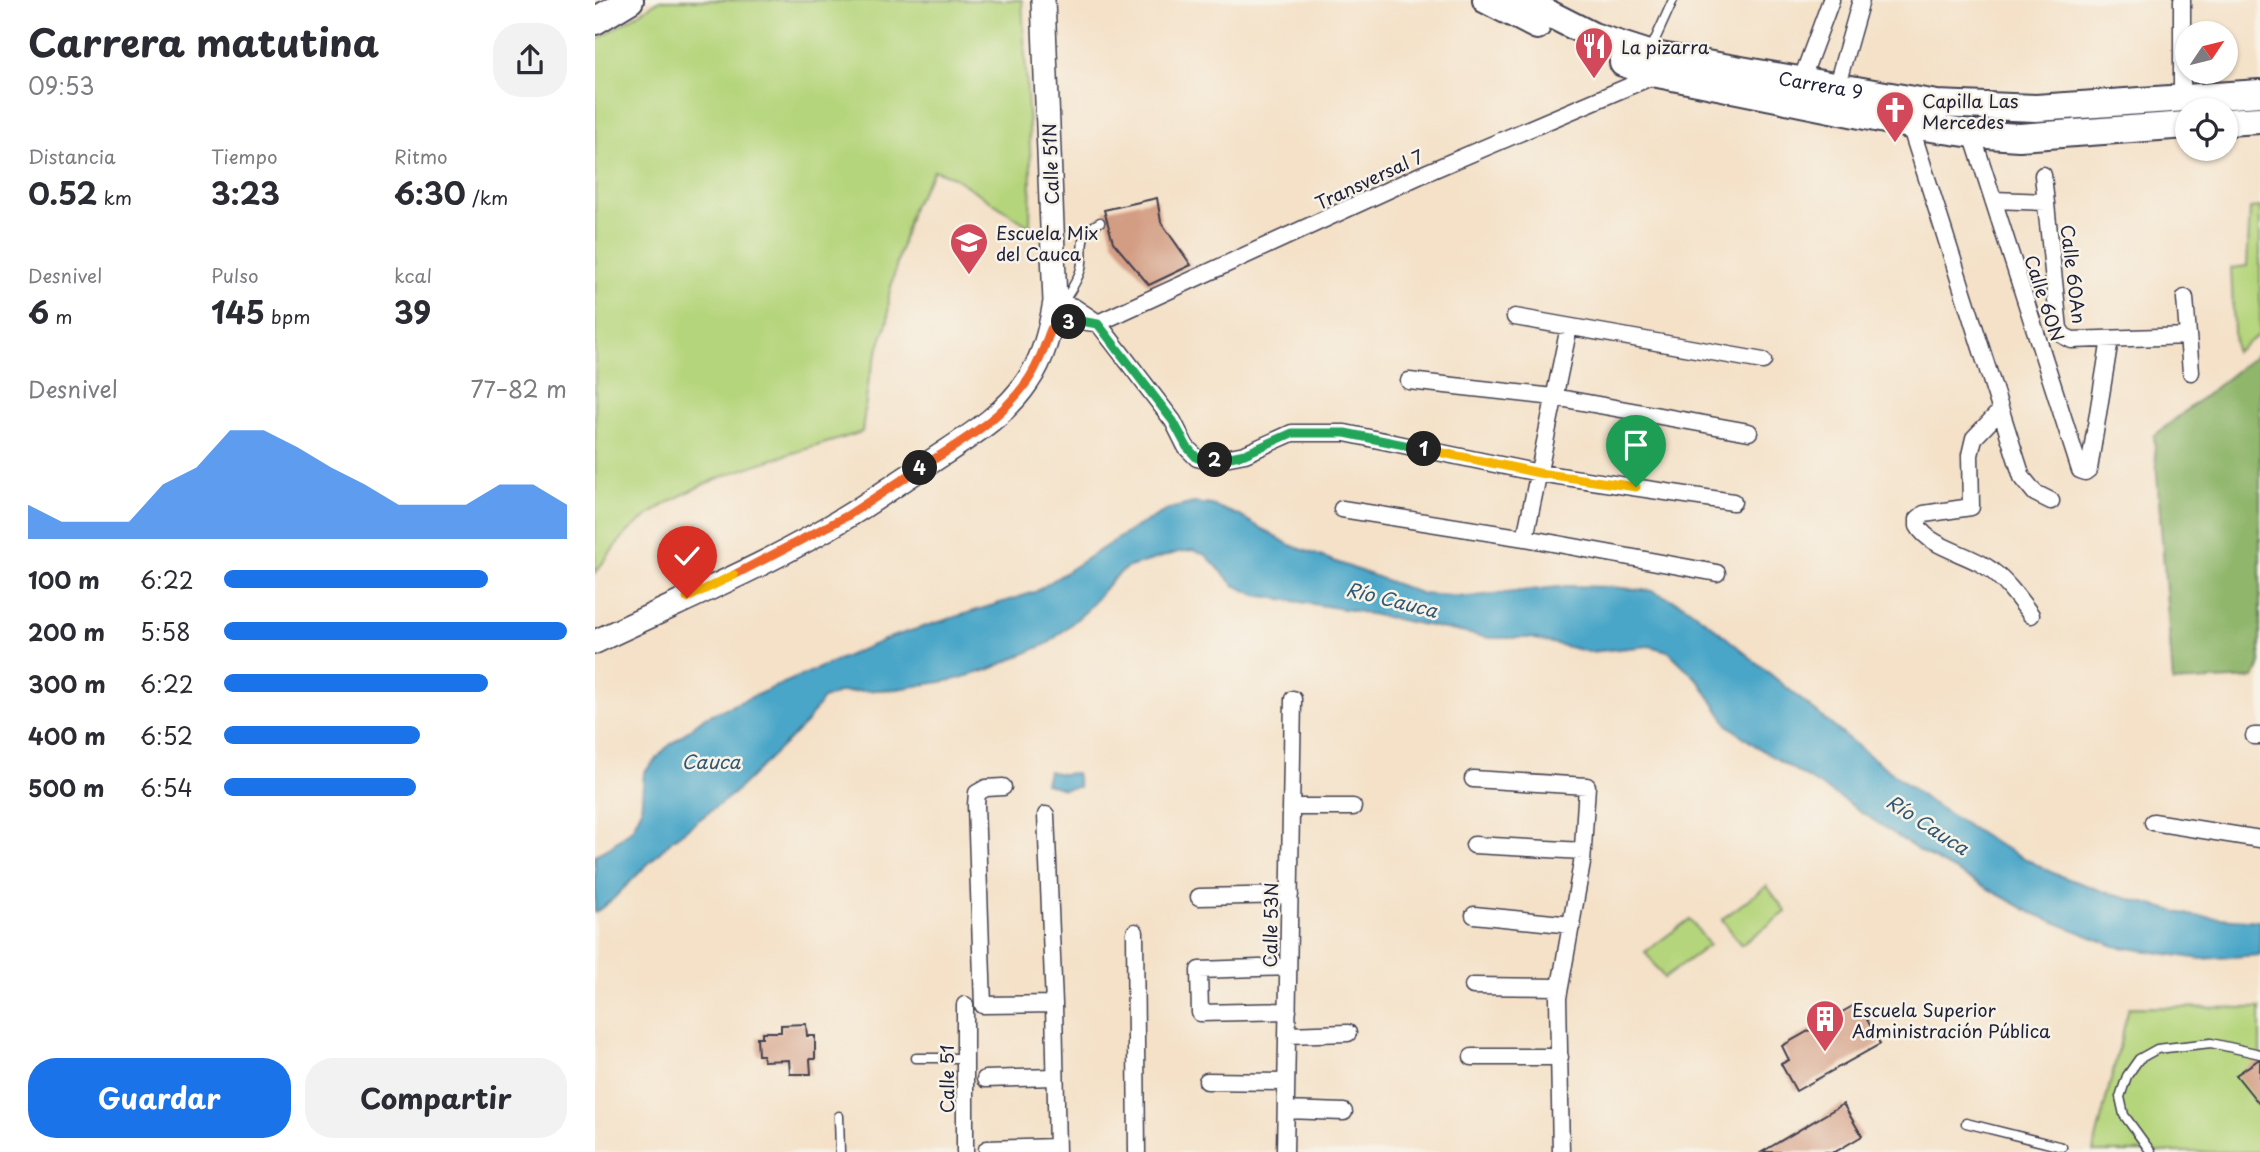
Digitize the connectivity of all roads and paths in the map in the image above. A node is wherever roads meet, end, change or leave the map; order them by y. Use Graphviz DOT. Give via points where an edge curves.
graph roads {
  1 [pos="630,0"];
  2 [pos="1043,0"];
  3 [pos="1486,0"];
  4 [pos="1522,0"];
  5 [pos="1674,0"];
  6 [pos="1831,0"];
  7 [pos="1861,0"];
  8 [pos="2182,0"];
  9 [pos="595,21"];
  10 [pos="1653,64"];
  11 [pos="1801,80"];
  12 [pos="1836,88"];
  13 [pos="2260,93"];
  14 [pos="2185,98"];
  15 [pos="2238,99"];
  16 [pos="2175,112"];
  17 [pos="2175,114"];
  18 [pos="2260,120"];
  19 [pos="2238,121"];
  20 [pos="1910,125"];
  21 [pos="1972,134"];
  22 [pos="2043,175"];
  23 [pos="1993,200"];
  24 [pos="2046,202"];
  25 [pos="1100,222"];
  26 [pos="2185,298"];
  27 [pos="1058,303"];
  28 [pos="1514,317"];
  29 [pos="1098,324"];
  30 [pos="1569,327"];
  31 [pos="1051,329"];
  32 [pos="2188,336"];
  33 [pos="2110,339"];
  34 [pos="1763,361"];
  35 [pos="2191,372"];
  36 [pos="1409,381"];
  37 [pos="1554,397"];
  38 [pos="2000,411"];
  39 [pos="1749,432"];
  40 [pos="2085,472"];
  41 [pos="1539,473"];
  42 [pos="2050,501"];
  43 [pos="1733,502"];
  44 [pos="1342,509"];
  45 [pos="1525,538"];
  46 [pos="1717,573"];
  47 [pos="2031,615"];
  48 [pos="595,642"];
  49 [pos="1293,699"];
  50 [pos="1473,779"];
  51 [pos="1003,787"];
  52 [pos="1291,807"];
  53 [pos="1353,807"];
  54 [pos="1046,814"];
  55 [pos="2153,822"];
  56 [pos="2260,839"];
  57 [pos="1474,845"];
  58 [pos="1583,851"];
  59 [pos="1290,895"];
  60 [pos="1199,897"];
  61 [pos="1474,915"];
  62 [pos="1572,925"];
  63 [pos="1135,932"];
  64 [pos="1288,967"];
  65 [pos="1473,986"];
  66 [pos="1559,987"];
  67 [pos="1054,1004"];
  68 [pos="965,1005"];
  69 [pos="1288,1011"];
  70 [pos="1348,1033"];
  71 [pos="1287,1035"];
  72 [pos="2260,1054"];
  73 [pos="1472,1057"];
  74 [pos="1560,1057"];
  75 [pos="916,1058"];
  76 [pos="965,1058"];
  77 [pos="1055,1077"];
  78 [pos="985,1079"];
  79 [pos="1207,1081"];
  80 [pos="1286,1082"];
  81 [pos="1286,1110"];
  82 [pos="1344,1112"];
  83 [pos="839,1116"];
  84 [pos="1966,1123"];
  85 [pos="2062,1147"];
  86 [pos="987,1149"];
  87 [pos="1057,1150"];
  88 [pos="840,1152"];
  89 [pos="965,1152"];
  90 [pos="1137,1152"];
  91 [pos="1285,1152"];
  92 [pos="1561,1152"];
  93 [pos="2151,1152"];
  1 -- 9 [label="main road"];
  2 -- 27 [label="main road, Calle 51N"];
  3 -- 10 [label="main road, Carrera 9" via="1582,49"];
  4 -- 10 [label="main road, Carrera 9"];
  5 -- 10 [label="lane"];
  6 -- 11 [label="street"];
  7 -- 12 [label="street"];
  8 -- 14 [label="street"];
  10 -- 11 [label="main road, Carrera 9"];
  10 -- 20 [label="main road, Carrera 9"];
  10 -- 29 [label="street, Transversal 7"];
  11 -- 12 [label="main road, Carrera 9"];
  12 -- 16 [label="main road, Carrera 9" via="1989,108"];
  13 -- 15 [label="main road, Carrera 9"];
  17 -- 21 [label="main road, Carrera 9" via="2019,137"];
  18 -- 19 [label="main road"];
  20 -- 21 [label="main road, Carrera 9"];
  20 -- 38 [label="street"];
  21 -- 23 [label="street, Calle 60N"];
  22 -- 24 [label="street, Calle 60An"];
  23 -- 24 [label="street"];
  23 -- 40 [label="street, Calle 60N" via="2080,470"];
  24 -- 33 [label="street, Calle 60An" via="2059,328 2072,340"];
  25 -- 27 [label="lane" via="1081,240 1076,281"];
  26 -- 32 [label="street"];
  27 -- 29 [label="street" via="1087,314"];
  27 -- 31 [label="main road, Calle 51N"];
  28 -- 30 [label="street"];
  29 -- 31 [label="street" via="1080,321"];
  29 -- 41 [label="street" via="1197,458 1209,461 1245,454 1292,433 1345,433"];
  30 -- 34 [label="street"];
  30 -- 37 [label="street"];
  31 -- 48 [label="main road, Calle 51N" via="1027,383 968,436 836,523"];
  32 -- 33 [label="street"];
  32 -- 35 [label="street"];
  33 -- 40 [label="street, Calle 60An"];
  36 -- 37 [label="street"];
  37 -- 39 [label="street"];
  37 -- 41 [label="street"];
  38 -- 42 [label="street" via="2022,477 2035,493"];
  38 -- 47 [label="street" via="1975,438 1970,455 1971,507 1924,514 1917,526 1926,537 1990,569"];
  41 -- 43 [label="street"];
  41 -- 45 [label="street"];
  44 -- 45 [label="street"];
  45 -- 46 [label="street"];
  49 -- 52 [label="street, Calle 53N"];
  50 -- 58 [label="street" via="1587,786"];
  51 -- 67 [label="street" via="977,793 983,1005"];
  52 -- 53 [label="street"];
  52 -- 59 [label="street, Calle 53N"];
  54 -- 67 [label="street"];
  55 -- 56 [label="street"];
  57 -- 58 [label="street"];
  58 -- 62 [label="street"];
  59 -- 60 [label="street"];
  59 -- 64 [label="street, Calle 53N"];
  61 -- 62 [label="street"];
  62 -- 66 [label="street"];
  63 -- 90 [label="street"];
  64 -- 69 [label="street, Calle 53N"];
  64 -- 69 [label="street" via="1199,970 1200,1013"];
  65 -- 66 [label="street"];
  66 -- 74 [label="street"];
  67 -- 77 [label="street"];
  68 -- 76 [label="street, Calle 51"];
  69 -- 71 [label="street, Calle 53N"];
  70 -- 71 [label="street"];
  71 -- 80 [label="street, Calle 53N"];
  72 -- 93 [label="lane" via="2211,1043 2157,1049 2139,1059 2120,1097 2124,1115"];
  73 -- 74 [label="street"];
  74 -- 92 [label="street"];
  75 -- 76 [label="lane"];
  76 -- 89 [label="street, Calle 51"];
  77 -- 78 [label="street"];
  77 -- 87 [label="street"];
  79 -- 80 [label="street"];
  80 -- 81 [label="street, Calle 53N"];
  81 -- 82 [label="street"];
  81 -- 91 [label="street, Calle 53N"];
  83 -- 88 [label="lane"];
  84 -- 85 [label="lane"];
  86 -- 87 [label="street"];
}
